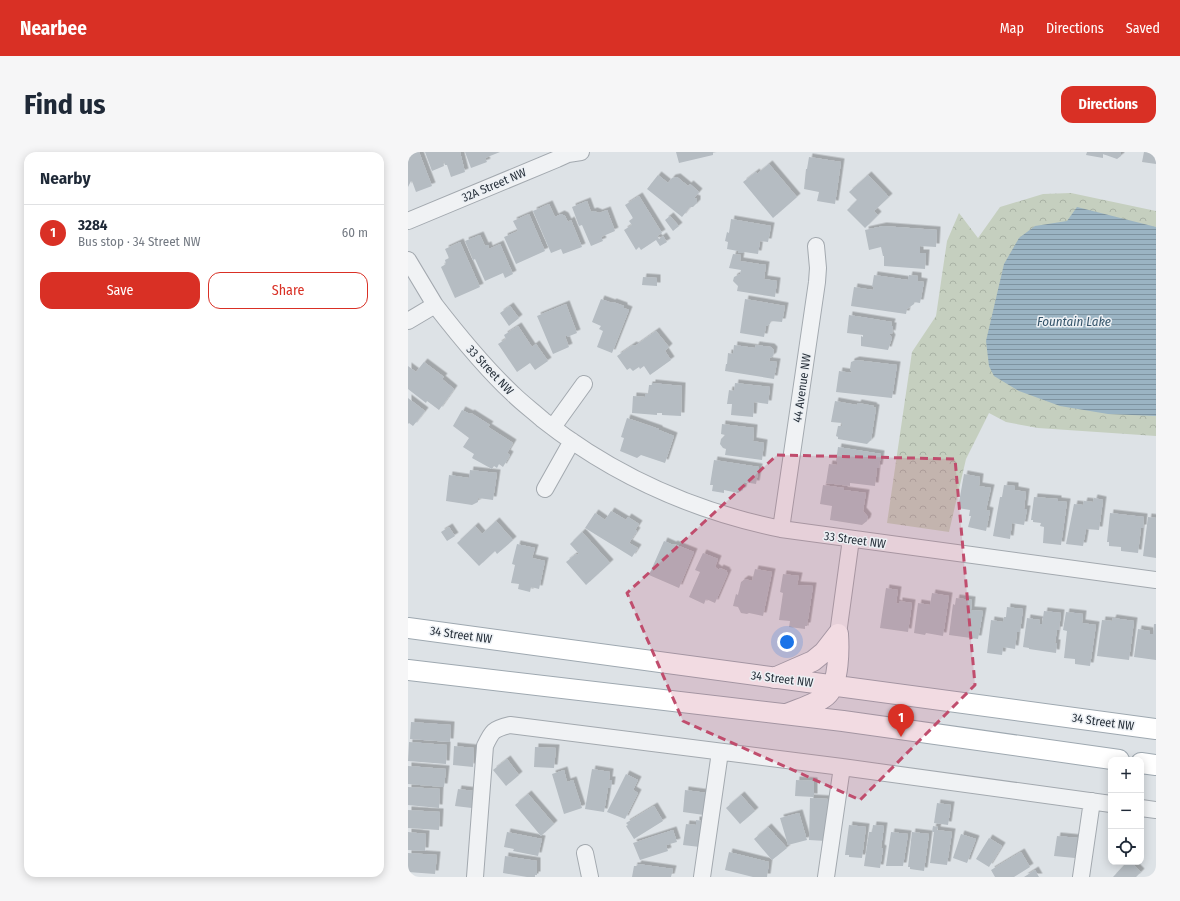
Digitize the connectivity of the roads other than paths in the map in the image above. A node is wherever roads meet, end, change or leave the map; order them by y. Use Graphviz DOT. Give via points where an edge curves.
graph roads {
  1 [pos="581,152"];
  2 [pos="408,221"];
  3 [pos="816,246"];
  4 [pos="408,260"];
  5 [pos="435,305"];
  6 [pos="408,321"];
  7 [pos="584,384"];
  8 [pos="553,427"];
  9 [pos="572,441"];
  10 [pos="545,489"];
  11 [pos="781,529"];
  12 [pos="851,539"];
  13 [pos="1156,580"];
  14 [pos="408,628"];
  15 [pos="838,634"];
  16 [pos="408,670"];
  17 [pos="773,678"];
  18 [pos="834,685"];
  19 [pos="787,714"];
  20 [pos="1156,729"];
  21 [pos="720,752"];
  22 [pos="1108,758"];
  23 [pos="1144,763"];
  24 [pos="1156,765"];
  25 [pos="842,767"];
  26 [pos="1092,801"];
  27 [pos="1108,804"];
  28 [pos="1144,808"];
  29 [pos="1156,810"];
  30 [pos="585,853"];
  31 [pos="475,877"];
  32 [pos="590,877"];
  33 [pos="702,877"];
  34 [pos="826,877"];
  35 [pos="1081,877"];
  1 -- 2 [label="street, 32A Street NW" via="557,158"];
  3 -- 11 [label="street, 44 Avenue NW" via="817,282"];
  4 -- 5 [label="street, 33 Street NW"];
  5 -- 6 [label="street"];
  5 -- 8 [label="street, 33 Street NW" via="466,344 513,395"];
  7 -- 8 [label="street"];
  8 -- 9 [label="street, 33 Street NW"];
  9 -- 10 [label="street"];
  9 -- 11 [label="street, 33 Street NW" via="636,480 690,503 724,515"];
  11 -- 12 [label="street, 33 Street NW"];
  12 -- 13 [label="street, 33 Street NW"];
  12 -- 15 [label="street"];
  14 -- 17 [label="main road, 34 Street NW"];
  15 -- 17 [label="main road" via="813,661"];
  15 -- 18 [label="main road" via="839,650"];
  16 -- 19 [label="main road"];
  17 -- 18 [label="main road, 34 Street NW"];
  18 -- 19 [label="main road" via="828,694 820,699"];
  18 -- 20 [label="main road, 34 Street NW"];
  19 -- 22 [label="main road"];
  21 -- 25 [label="street"];
  21 -- 31 [label="street" via="510,725 500,728 491,733 485,746"];
  21 -- 33 [label="street"];
  23 -- 24 [label="main road"];
  25 -- 26 [label="street"];
  25 -- 34 [label="street"];
  26 -- 27 [label="street"];
  26 -- 35 [label="street"];
  28 -- 29 [label="street"];
  30 -- 32 [label="street"];
}
